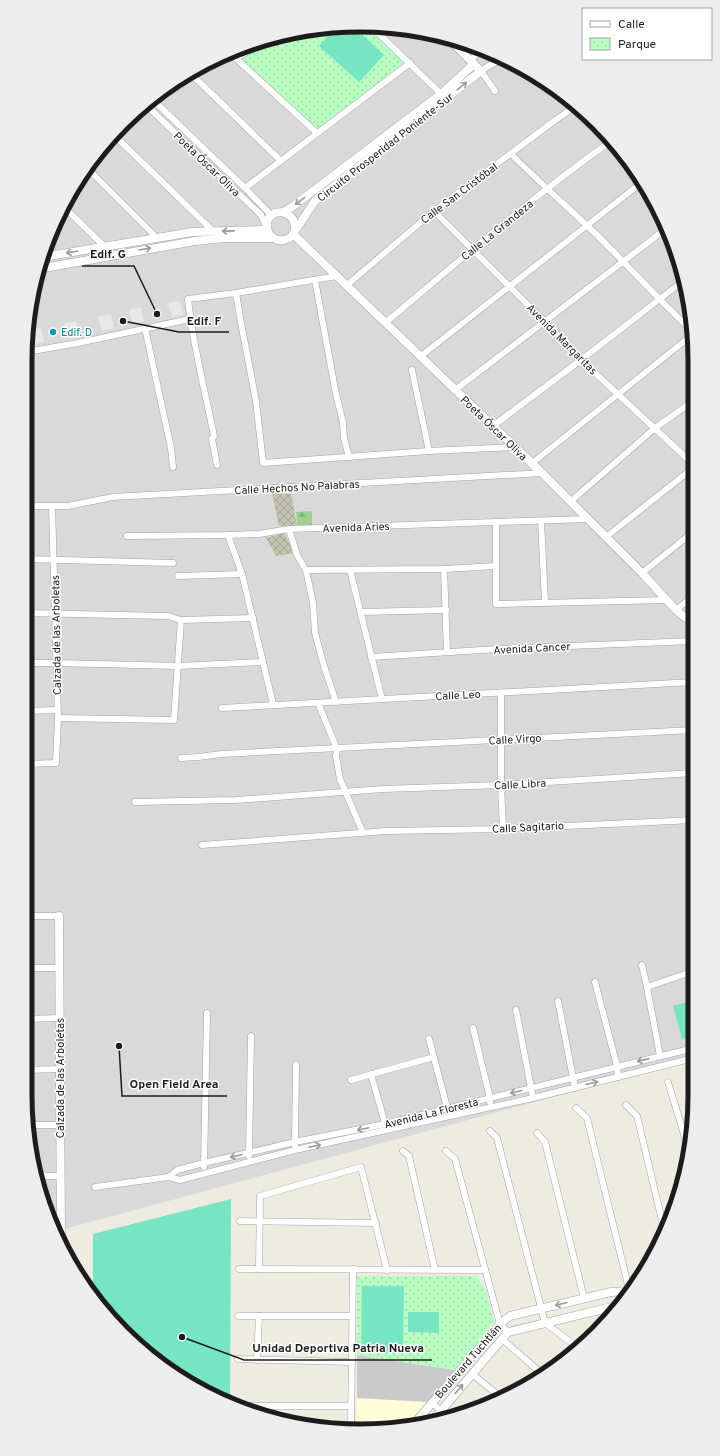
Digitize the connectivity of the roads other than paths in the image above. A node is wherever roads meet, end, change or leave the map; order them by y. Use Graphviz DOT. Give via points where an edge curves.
graph roads {
  1 [pos="378,33"];
  2 [pos="457,47"];
  3 [pos="247,52"];
  4 [pos="476,53"];
  5 [pos="234,57"];
  6 [pos="237,59"];
  7 [pos="473,62"];
  8 [pos="496,62"];
  9 [pos="410,63"];
  10 [pos="482,71"];
  11 [pos="194,77"];
  12 [pos="495,91"];
  13 [pos="441,94"];
  14 [pos="156,103"];
  15 [pos="150,108"];
  16 [pos="571,109"];
  17 [pos="317,133"];
  18 [pos="118,139"];
  19 [pos="607,144"];
  20 [pos="511,154"];
  21 [pos="280,160"];
  22 [pos="91,172"];
  23 [pos="638,186"];
  24 [pos="245,188"];
  25 [pos="547,190"];
  26 [pos="68,211"];
  27 [pos="434,211"];
  28 [pos="283,212"];
  29 [pos="271,215"];
  30 [pos="587,226"];
  31 [pos="267,228"];
  32 [pos="213,231"];
  33 [pos="294,231"];
  34 [pos="662,232"];
  35 [pos="156,237"];
  36 [pos="272,238"];
  37 [pos="104,246"];
  38 [pos="472,250"];
  39 [pos="50,254"];
  40 [pos="624,262"];
  41 [pos="45,268"];
  42 [pos="337,276"];
  43 [pos="315,280"];
  44 [pos="679,284"];
  45 [pos="347,285"];
  46 [pos="509,287"];
  47 [pos="236,293"];
  48 [pos="659,299"];
  49 [pos="190,319"];
  50 [pos="385,322"];
  51 [pos="545,322"];
  52 [pos="686,325"];
  53 [pos="145,328"];
  54 [pos="687,340"];
  55 [pos="32,351"];
  56 [pos="421,356"];
  57 [pos="582,360"];
  58 [pos="412,370"];
  59 [pos="455,390"];
  60 [pos="619,394"];
  61 [pos="688,405"];
  62 [pos="493,426"];
  63 [pos="655,428"];
  64 [pos="514,447"];
  65 [pos="429,451"];
  66 [pos="349,457"];
  67 [pos="688,459"];
  68 [pos="531,464"];
  69 [pos="217,465"];
  70 [pos="173,466"];
  71 [pos="688,472"];
  72 [pos="542,473"];
  73 [pos="570,502"];
  74 [pos="32,506"];
  75 [pos="52,506"];
  76 [pos="586,519"];
  77 [pos="541,521"];
  78 [pos="496,523"];
  79 [pos="289,529"];
  80 [pos="228,535"];
  81 [pos="127,536"];
  82 [pos="688,536"];
  83 [pos="606,537"];
  84 [pos="32,559"];
  85 [pos="54,560"];
  86 [pos="173,563"];
  87 [pos="496,566"];
  88 [pos="444,569"];
  89 [pos="306,570"];
  90 [pos="350,570"];
  91 [pos="642,573"];
  92 [pos="242,574"];
  93 [pos="178,576"];
  94 [pos="667,600"];
  95 [pos="688,600"];
  96 [pos="545,602"];
  97 [pos="446,610"];
  98 [pos="676,610"];
  99 [pos="361,612"];
  100 [pos="32,613"];
  101 [pos="55,614"];
  102 [pos="253,618"];
  103 [pos="181,620"];
  104 [pos="688,620"];
  105 [pos="688,641"];
  106 [pos="447,652"];
  107 [pos="371,657"];
  108 [pos="263,662"];
  109 [pos="32,663"];
  110 [pos="56,663"];
  111 [pos="178,666"];
  112 [pos="688,682"];
  113 [pos="501,693"];
  114 [pos="382,699"];
  115 [pos="336,702"];
  116 [pos="318,703"];
  117 [pos="273,704"];
  118 [pos="222,708"];
  119 [pos="57,710"];
  120 [pos="32,711"];
  121 [pos="58,718"];
  122 [pos="688,730"];
  123 [pos="501,739"];
  124 [pos="337,749"];
  125 [pos="181,758"];
  126 [pos="32,764"];
  127 [pos="688,773"];
  128 [pos="501,785"];
  129 [pos="347,792"];
  130 [pos="135,802"];
  131 [pos="688,820"];
  132 [pos="503,829"];
  133 [pos="363,833"];
  134 [pos="202,845"];
  135 [pos="32,916"];
  136 [pos="59,916"];
  137 [pos="642,965"];
  138 [pos="32,968"];
  139 [pos="59,968"];
  140 [pos="688,973"];
  141 [pos="595,982"];
  142 [pos="647,987"];
  143 [pos="558,1001"];
  144 [pos="516,1010"];
  145 [pos="206,1013"];
  146 [pos="60,1018"];
  147 [pos="32,1019"];
  148 [pos="473,1028"];
  149 [pos="251,1036"];
  150 [pos="429,1039"];
  151 [pos="688,1049"];
  152 [pos="660,1056"];
  153 [pos="434,1057"];
  154 [pos="688,1060"];
  155 [pos="296,1064"];
  156 [pos="617,1066"];
  157 [pos="60,1069"];
  158 [pos="32,1070"];
  159 [pos="371,1074"];
  160 [pos="618,1077"];
  161 [pos="573,1078"];
  162 [pos="351,1080"];
  163 [pos="668,1082"];
  164 [pos="531,1088"];
  165 [pos="575,1088"];
  166 [pos="490,1098"];
  167 [pos="533,1098"];
  168 [pos="626,1105"];
  169 [pos="448,1108"];
  170 [pos="490,1108"];
  171 [pos="576,1108"];
  172 [pos="448,1117"];
  173 [pos="34,1125"];
  174 [pos="61,1125"];
  175 [pos="386,1127"];
  176 [pos="490,1131"];
  177 [pos="537,1133"];
  178 [pos="336,1134"];
  179 [pos="685,1138"];
  180 [pos="295,1142"];
  181 [pos="337,1142"];
  182 [pos="295,1150"];
  183 [pos="403,1151"];
  184 [pos="446,1151"];
  185 [pos="249,1152"];
  186 [pos="249,1161"];
  187 [pos="204,1164"];
  188 [pos="204,1173"];
  189 [pos="42,1176"];
  190 [pos="61,1176"];
  191 [pos="169,1177"];
  192 [pos="95,1187"];
  193 [pos="240,1222"];
  194 [pos="259,1222"];
  195 [pos="376,1223"];
  196 [pos="663,1223"];
  197 [pos="59,1226"];
  198 [pos="239,1269"];
  199 [pos="259,1269"];
  200 [pos="353,1269"];
  201 [pos="387,1270"];
  202 [pos="435,1270"];
  203 [pos="485,1270"];
  204 [pos="628,1285"];
  205 [pos="623,1291"];
  206 [pos="584,1298"];
  207 [pos="611,1307"];
  208 [pos="602,1308"];
  209 [pos="541,1309"];
  210 [pos="607,1312"];
  211 [pos="238,1316"];
  212 [pos="259,1316"];
  213 [pos="352,1316"];
  214 [pos="545,1323"];
  215 [pos="500,1324"];
  216 [pos="508,1332"];
  217 [pos="502,1339"];
  218 [pos="574,1345"];
  219 [pos="238,1360"];
  220 [pos="257,1360"];
  221 [pos="352,1362"];
  222 [pos="539,1371"];
  223 [pos="472,1374"];
  224 [pos="497,1394"];
  225 [pos="432,1403"];
  226 [pos="252,1406"];
  227 [pos="257,1406"];
  228 [pos="351,1406"];
  229 [pos="444,1413"];
  230 [pos="418,1419"];
  231 [pos="351,1424"];
  1 -- 9 [label="street"];
  2 -- 7 [label="street"];
  3 -- 6 [label="street"];
  4 -- 7 [label="street"];
  5 -- 6 [label="street"];
  6 -- 17 [label="street"];
  7 -- 10 [label="street"];
  7 -- 13 [label="street, Circuito Prosperidad Poniente-Sur"];
  8 -- 10 [label="street"];
  9 -- 13 [label="street"];
  9 -- 17 [label="street"];
  10 -- 12 [label="street"];
  33 -- 10 [label="street, Circuito Prosperidad Poniente-Sur, one-way" via="315,201"];
  11 -- 21 [label="street"];
  13 -- 28 [label="street, Circuito Prosperidad Poniente-Sur, one-way"];
  14 -- 24 [label="street, Poeta Óscar Oliva"];
  15 -- 31 [label="street, Poeta Óscar Oliva" via="261,215"];
  16 -- 20 [label="street, Calle San Cristóbal"];
  17 -- 21 [label="street"];
  18 -- 32 [label="street"];
  19 -- 25 [label="street, Calle La Grandeza"];
  20 -- 25 [label="street"];
  20 -- 27 [label="street, Calle San Cristóbal"];
  21 -- 24 [label="street"];
  22 -- 35 [label="street"];
  23 -- 30 [label="street"];
  24 -- 29 [label="street, Poeta Óscar Oliva"];
  25 -- 30 [label="street"];
  25 -- 38 [label="street, Calle La Grandeza"];
  26 -- 37 [label="street"];
  27 -- 38 [label="street, Avenida Margaritas"];
  27 -- 45 [label="street, Calle San Cristóbal"];
  28 -- 29 [label="street"];
  28 -- 33 [label="street" via="294,220"];
  29 -- 31 [label="street"];
  30 -- 40 [label="street"];
  30 -- 46 [label="street"];
  31 -- 32 [label="street, one-way"];
  31 -- 36 [label="street"];
  32 -- 35 [label="street"];
  33 -- 36 [label="street" via="286,240"];
  33 -- 42 [label="street, Poeta Óscar Oliva"];
  34 -- 40 [label="street"];
  35 -- 37 [label="street"];
  41 -- 36 [label="street, one-way" via="194,241"];
  37 -- 39 [label="street, one-way"];
  38 -- 46 [label="street, Avenida Margaritas"];
  38 -- 50 [label="street, Calle La Grandeza"];
  40 -- 48 [label="street"];
  40 -- 51 [label="street"];
  42 -- 43 [label="street"];
  42 -- 45 [label="street, Poeta Óscar Oliva"];
  43 -- 47 [label="street"];
  43 -- 66 [label="street"];
  44 -- 48 [label="street"];
  45 -- 50 [label="street, Poeta Óscar Oliva"];
  46 -- 51 [label="street, Avenida Margaritas"];
  46 -- 56 [label="street"];
  47 -- 49 [label="street" via="188,299"];
  47 -- 66 [label="street" via="256,400 263,463"];
  48 -- 52 [label="street"];
  48 -- 57 [label="street"];
  49 -- 53 [label="street"];
  49 -- 69 [label="street" via="214,436 212,439"];
  50 -- 56 [label="street, Poeta Óscar Oliva"];
  51 -- 57 [label="street, Avenida Margaritas"];
  51 -- 59 [label="street"];
  53 -- 55 [label="street"];
  53 -- 70 [label="street"];
  54 -- 60 [label="street"];
  56 -- 59 [label="street, Poeta Óscar Oliva"];
  57 -- 60 [label="street, Avenida Margaritas"];
  57 -- 62 [label="street"];
  58 -- 65 [label="street"];
  59 -- 62 [label="street, Poeta Óscar Oliva"];
  60 -- 63 [label="street, Avenida Margaritas"];
  60 -- 68 [label="street"];
  61 -- 63 [label="street"];
  62 -- 64 [label="street, Poeta Óscar Oliva"];
  63 -- 67 [label="street, Avenida Margaritas"];
  63 -- 73 [label="street"];
  64 -- 65 [label="street"];
  64 -- 68 [label="street, Poeta Óscar Oliva"];
  65 -- 66 [label="street"];
  68 -- 72 [label="street, Poeta Óscar Oliva"];
  71 -- 83 [label="street"];
  72 -- 73 [label="street, Poeta Óscar Oliva"];
  72 -- 75 [label="street, Calle Hechos No Palabras" via="113,497 68,506"];
  73 -- 76 [label="street, Poeta Óscar Oliva"];
  74 -- 75 [label="street, Calle Hechos No Palabras"];
  75 -- 85 [label="street, Calzada de las Arboletas"];
  76 -- 77 [label="street, Avenida Aries"];
  76 -- 83 [label="street, Poeta Óscar Oliva"];
  77 -- 78 [label="street, Avenida Aries"];
  77 -- 96 [label="street"];
  78 -- 79 [label="street, Avenida Aries"];
  78 -- 87 [label="street"];
  79 -- 80 [label="street, Avenida Aries" via="259,534"];
  79 -- 89 [label="street" via="297,555"];
  80 -- 81 [label="street, Avenida Aries"];
  80 -- 92 [label="street"];
  82 -- 91 [label="street"];
  83 -- 91 [label="street, Poeta Óscar Oliva"];
  84 -- 85 [label="street"];
  85 -- 86 [label="street"];
  85 -- 101 [label="street, Calzada de las Arboletas"];
  87 -- 88 [label="street"];
  87 -- 96 [label="street" via="496,604"];
  88 -- 90 [label="street"];
  88 -- 97 [label="street"];
  89 -- 90 [label="street"];
  89 -- 115 [label="street" via="313,603 315,633"];
  90 -- 99 [label="street"];
  91 -- 94 [label="street, Poeta Óscar Oliva"];
  92 -- 93 [label="street"];
  92 -- 102 [label="street"];
  94 -- 96 [label="street"];
  94 -- 98 [label="street, Poeta Óscar Oliva"];
  95 -- 98 [label="street"];
  97 -- 99 [label="street"];
  97 -- 106 [label="street"];
  98 -- 104 [label="street, Poeta Óscar Oliva"];
  99 -- 107 [label="street"];
  100 -- 101 [label="street"];
  101 -- 103 [label="street" via="168,616"];
  101 -- 110 [label="street, Calzada de las Arboletas"];
  102 -- 103 [label="street"];
  102 -- 108 [label="street"];
  103 -- 111 [label="street"];
  105 -- 106 [label="street, Avenida Cancer"];
  106 -- 107 [label="street, Avenida Cancer"];
  107 -- 114 [label="street"];
  108 -- 111 [label="street"];
  108 -- 117 [label="street"];
  109 -- 110 [label="street"];
  110 -- 111 [label="street"];
  110 -- 119 [label="street, Calzada de las Arboletas"];
  111 -- 121 [label="street" via="174,720"];
  112 -- 113 [label="street, Calle Leo"];
  113 -- 114 [label="street, Calle Leo"];
  113 -- 123 [label="street"];
  114 -- 115 [label="street, Calle Leo"];
  115 -- 116 [label="street, Calle Leo"];
  116 -- 117 [label="street, Calle Leo"];
  116 -- 124 [label="street"];
  117 -- 118 [label="street, Calle Leo"];
  119 -- 120 [label="street"];
  119 -- 121 [label="street, Calzada de las Arboletas"];
  121 -- 126 [label="street, Calzada de las Arboletas" via="56,763"];
  122 -- 123 [label="street, Calle Virgo"];
  123 -- 124 [label="street, Calle Virgo"];
  123 -- 128 [label="street"];
  124 -- 125 [label="street, Calle Virgo"];
  124 -- 129 [label="street" via="340,779"];
  127 -- 128 [label="street, Calle Libra"];
  128 -- 129 [label="street, Calle Libra"];
  128 -- 132 [label="street"];
  129 -- 130 [label="street, Calle Libra" via="236,800"];
  129 -- 133 [label="street"];
  131 -- 132 [label="street, Calle Sagitario"];
  132 -- 133 [label="street, Calle Sagitario"];
  133 -- 134 [label="street, Calle Sagitario"];
  135 -- 136 [label="street"];
  136 -- 139 [label="street, Calzada de las Arboletas"];
  137 -- 142 [label="street"];
  138 -- 139 [label="street"];
  139 -- 146 [label="street, Calzada de las Arboletas"];
  140 -- 142 [label="street"];
  141 -- 156 [label="street"];
  142 -- 152 [label="street"];
  143 -- 161 [label="street"];
  144 -- 164 [label="street"];
  145 -- 187 [label="street"];
  146 -- 147 [label="street"];
  146 -- 157 [label="street, Calzada de las Arboletas"];
  148 -- 166 [label="street"];
  149 -- 185 [label="street"];
  150 -- 153 [label="street"];
  151 -- 152 [label="street, Avenida La Floresta"];
  152 -- 156 [label="street, Avenida La Floresta, one-way"];
  153 -- 159 [label="street"];
  153 -- 169 [label="street"];
  154 -- 160 [label="street, Avenida La Floresta"];
  155 -- 180 [label="street"];
  156 -- 160 [label="street"];
  156 -- 161 [label="street, Avenida La Floresta"];
  157 -- 158 [label="street"];
  157 -- 174 [label="street, Calzada de las Arboletas"];
  159 -- 162 [label="street"];
  159 -- 175 [label="street"];
  165 -- 160 [label="street, Avenida La Floresta, one-way"];
  161 -- 164 [label="street, Avenida La Floresta"];
  161 -- 165 [label="street"];
  163 -- 179 [label="street"];
  164 -- 166 [label="street, Avenida La Floresta, one-way"];
  164 -- 167 [label="street"];
  165 -- 167 [label="street, Avenida La Floresta"];
  166 -- 169 [label="street, Avenida La Floresta"];
  166 -- 170 [label="street"];
  167 -- 170 [label="street, Avenida La Floresta"];
  168 -- 196 [label="street" via="637,1116"];
  169 -- 172 [label="street"];
  169 -- 175 [label="street, Avenida La Floresta"];
  170 -- 172 [label="street, Avenida La Floresta"];
  171 -- 204 [label="street" via="587,1118"];
  172 -- 175 [label="street, Avenida La Floresta"];
  173 -- 174 [label="street"];
  174 -- 190 [label="street, Calzada de las Arboletas"];
  175 -- 178 [label="street, Avenida La Floresta, one-way"];
  175 -- 181 [label="street, Avenida La Floresta"];
  176 -- 209 [label="street" via="496,1138"];
  177 -- 206 [label="street" via="545,1142"];
  178 -- 180 [label="street, Avenida La Floresta"];
  178 -- 181 [label="street"];
  180 -- 182 [label="street"];
  180 -- 185 [label="street, Avenida La Floresta"];
  182 -- 181 [label="street, Avenida La Floresta, one-way"];
  182 -- 186 [label="street, Avenida La Floresta"];
  183 -- 202 [label="street" via="409,1156"];
  184 -- 203 [label="street" via="456,1160"];
  185 -- 186 [label="street"];
  185 -- 187 [label="street, Avenida La Floresta, one-way"];
  186 -- 188 [label="street, Avenida La Floresta"];
  187 -- 188 [label="street"];
  187 -- 191 [label="street, Avenida La Floresta" via="177,1170"];
  188 -- 191 [label="street, Avenida La Floresta" via="180,1180"];
  189 -- 190 [label="street"];
  190 -- 197 [label="street, Calzada de las Arboletas"];
  191 -- 192 [label="street, Avenida La Floresta"];
  193 -- 194 [label="street"];
  194 -- 195 [label="street"];
  194 -- 195 [label="street" via="260,1196 361,1167"];
  194 -- 199 [label="street"];
  195 -- 201 [label="street"];
  198 -- 199 [label="street"];
  199 -- 200 [label="street"];
  200 -- 201 [label="street"];
  200 -- 213 [label="street"];
  201 -- 202 [label="street"];
  202 -- 203 [label="street"];
  203 -- 215 [label="street"];
  205 -- 206 [label="street, Boulevard Tuchtlán"];
  206 -- 209 [label="street, Boulevard Tuchtlán, one-way"];
  207 -- 208 [label="street, Boulevard Tuchtlán"];
  208 -- 210 [label="street"];
  208 -- 214 [label="street, Boulevard Tuchtlán"];
  209 -- 214 [label="street"];
  209 -- 215 [label="street, Boulevard Tuchtlán" via="510,1316"];
  211 -- 212 [label="street"];
  212 -- 213 [label="street"];
  212 -- 220 [label="street"];
  213 -- 221 [label="street"];
  214 -- 216 [label="street, Boulevard Tuchtlán"];
  214 -- 218 [label="street"];
  215 -- 216 [label="street"];
  215 -- 225 [label="street, Boulevard Tuchtlán"];
  216 -- 217 [label="street, Boulevard Tuchtlán"];
  217 -- 222 [label="street"];
  217 -- 223 [label="street, Boulevard Tuchtlán"];
  219 -- 220 [label="street"];
  220 -- 221 [label="street"];
  221 -- 228 [label="street"];
  223 -- 224 [label="street"];
  229 -- 223 [label="street, Boulevard Tuchtlán, one-way"];
  225 -- 229 [label="street"];
  225 -- 230 [label="street, Boulevard Tuchtlán"];
  226 -- 227 [label="street"];
  227 -- 228 [label="street"];
  228 -- 231 [label="street"];
}
